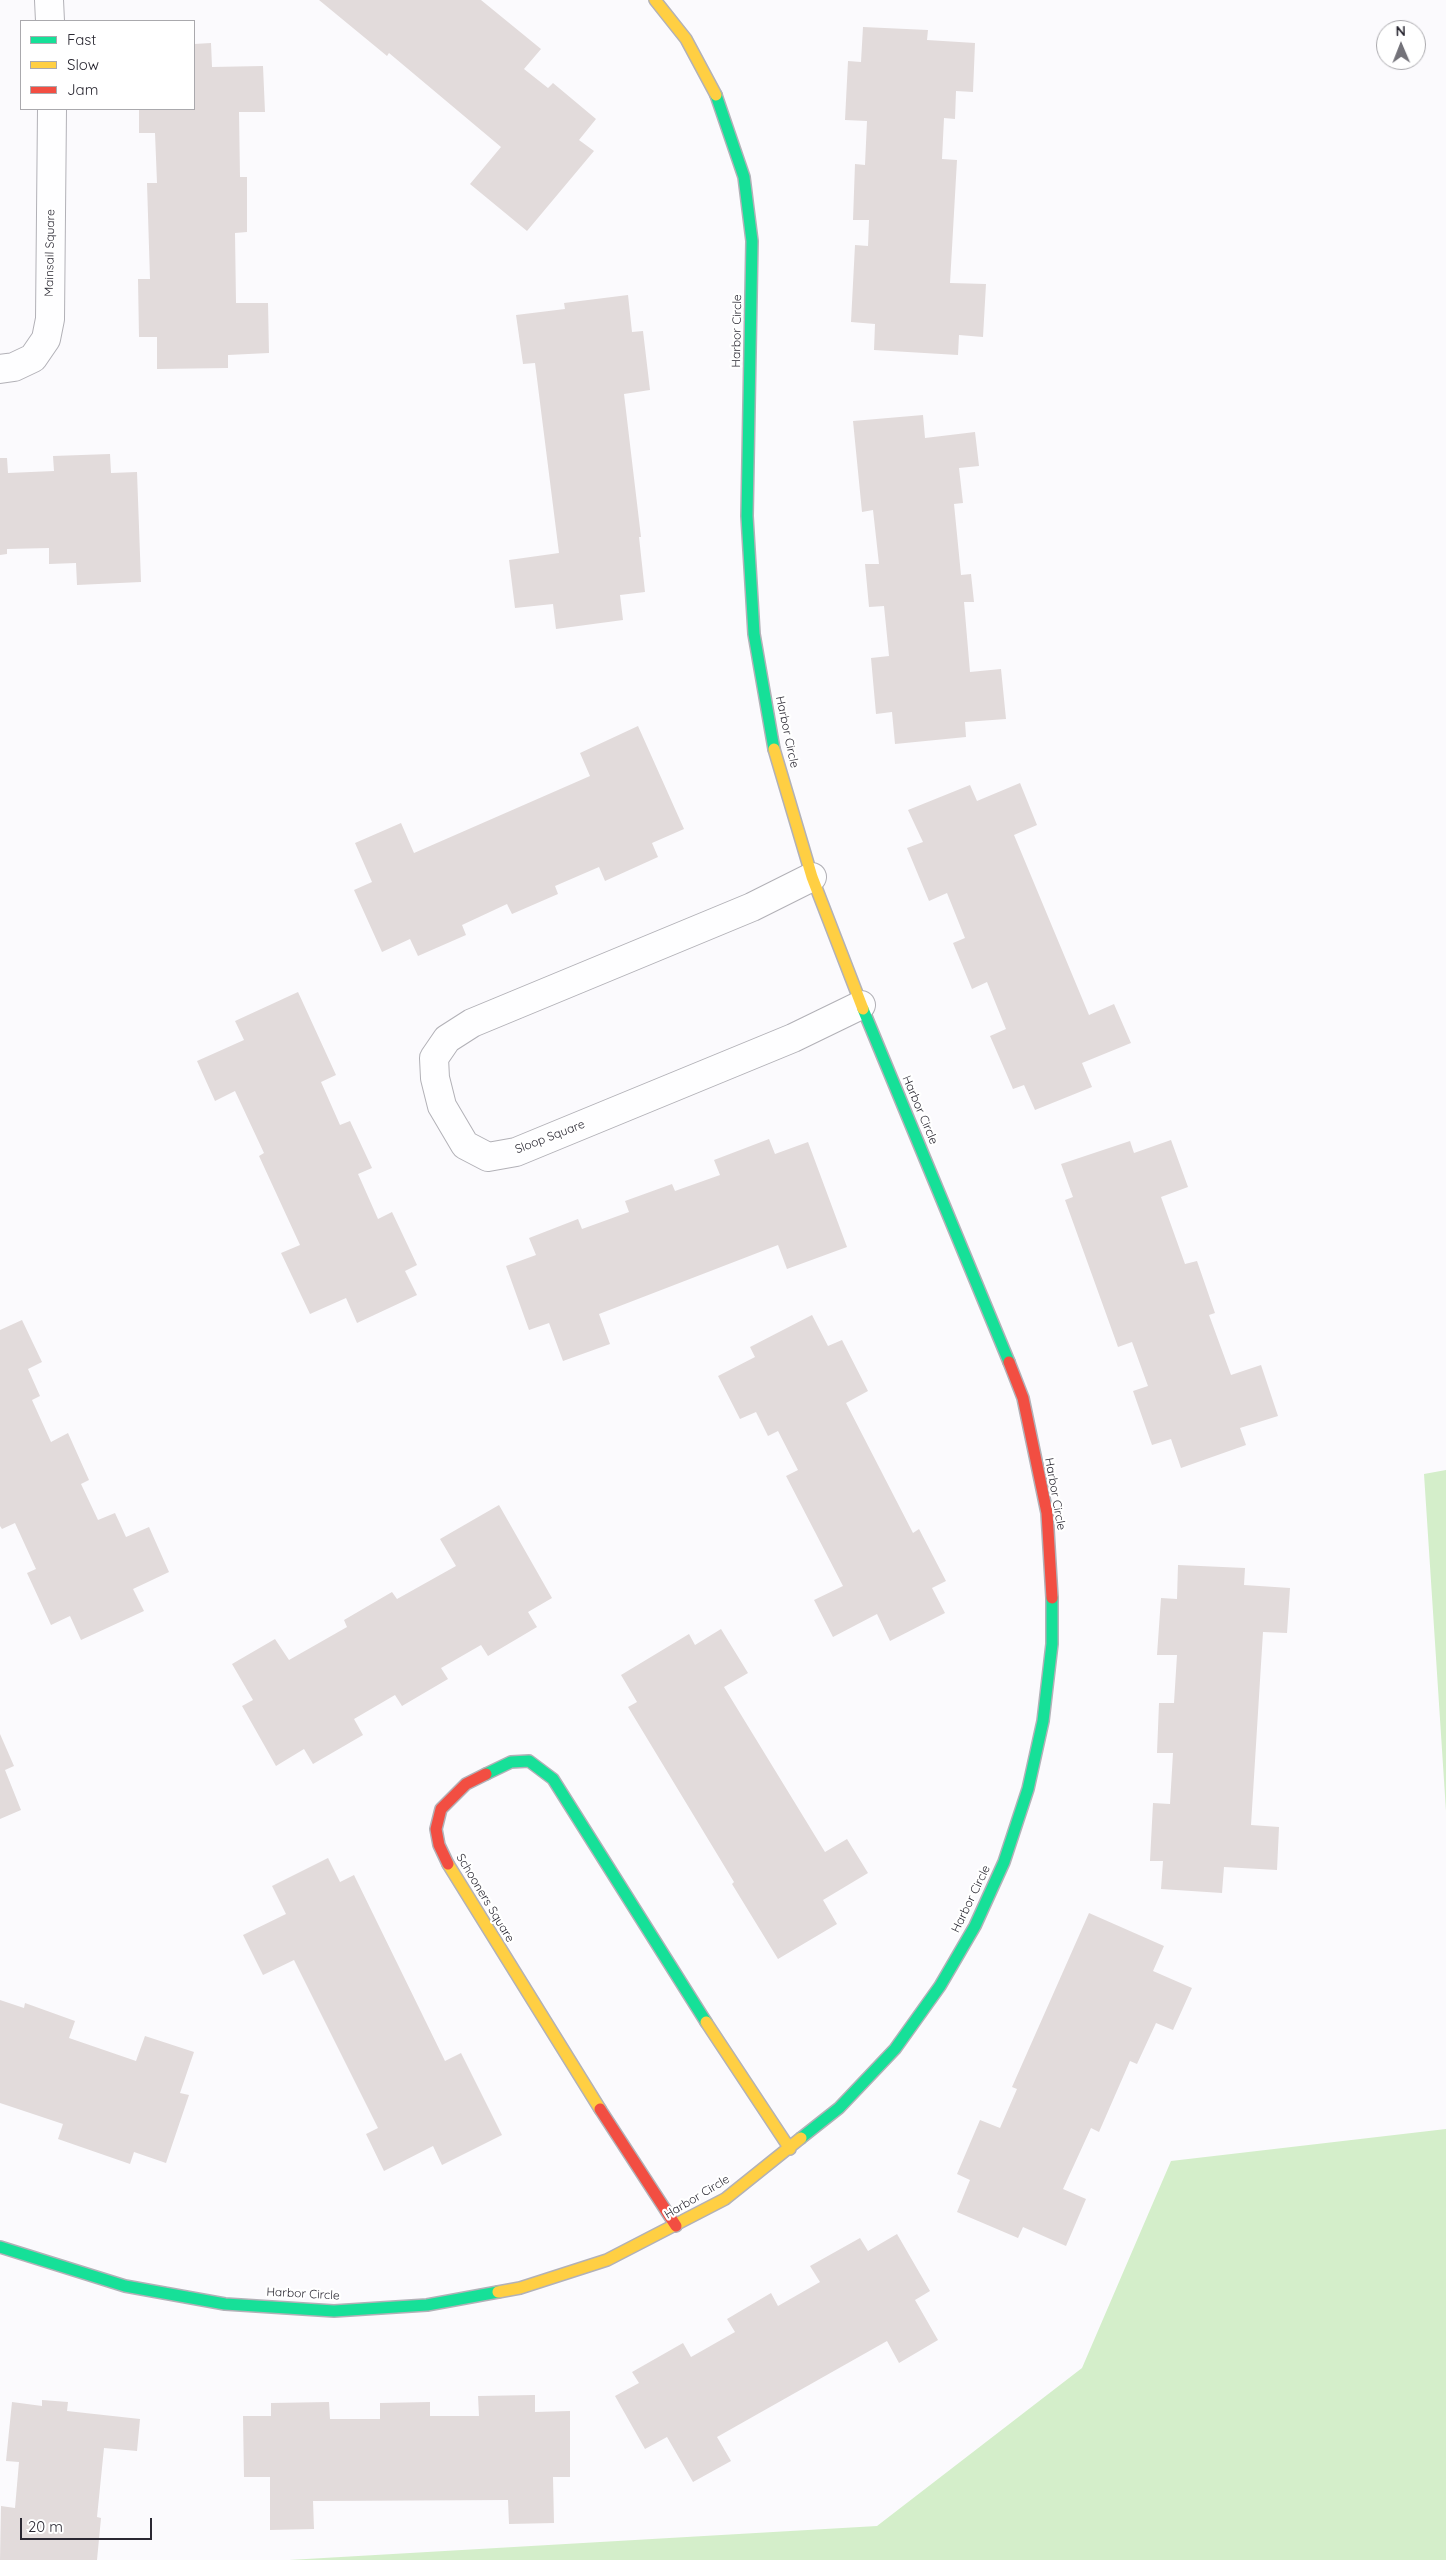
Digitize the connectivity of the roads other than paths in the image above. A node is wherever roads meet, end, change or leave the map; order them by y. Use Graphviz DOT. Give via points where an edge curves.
graph roads {
  1 [pos="49,0"];
  2 [pos="655,0"];
  3 [pos="50,20"];
  4 [pos="52,110"];
  5 [pos="0,369"];
  6 [pos="812,877"];
  7 [pos="861,1005"];
  8 [pos="790,2149"];
  9 [pos="676,2226"];
  10 [pos="0,2247"];
  1 -- 3 [label="street"];
  2 -- 6 [label="street, Harbor Circle" via="686,39 710,80 726,116 744,178 752,240 747,516 754,634 776,758"];
  4 -- 5 [label="street, Mainsail Square" via="50,319 46,339 33,358 14,368"];
  6 -- 7 [label="street, Harbor Circle"];
  6 -- 7 [label="street, Sloop Square" via="752,907 472,1023 447,1039 434,1058 442,1106 465,1145 488,1157 516,1152 794,1038"];
  7 -- 8 [label="street, Harbor Circle" via="994,1321 1022,1398 1047,1512 1052,1575 1052,1644 1043,1721 1028,1789 1004,1862 975,1926 940,1986 895,2049 839,2108"];
  8 -- 9 [label="street, Harbor Circle" via="725,2199"];
  8 -- 9 [label="street, Schooners Square" via="740,2078 553,1779 529,1761 510,1762 466,1784 441,1809 436,1829 450,1870 638,2172"];
  9 -- 10 [label="street, Harbor Circle" via="607,2260 520,2288 428,2305 334,2311 225,2304 125,2286"];
}
